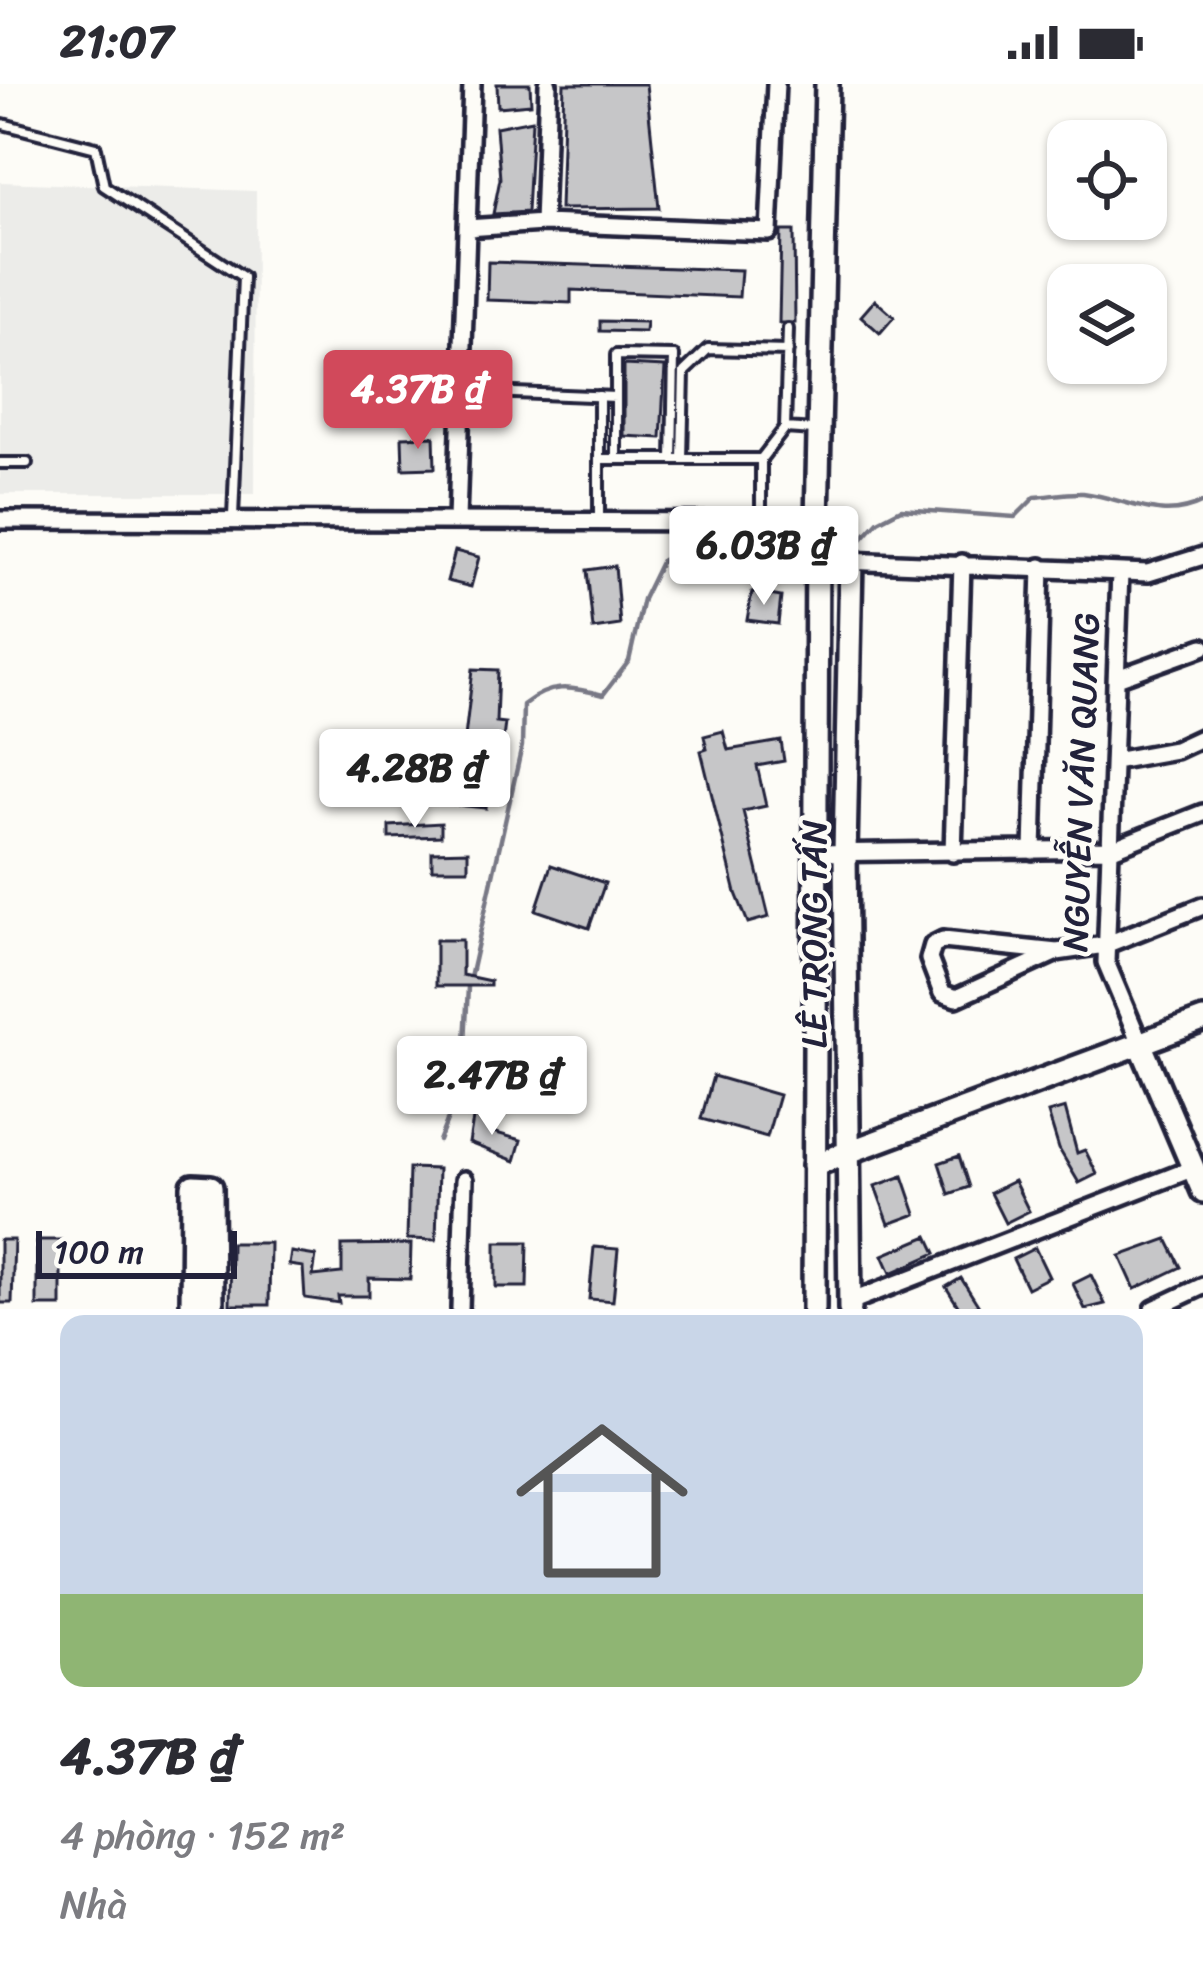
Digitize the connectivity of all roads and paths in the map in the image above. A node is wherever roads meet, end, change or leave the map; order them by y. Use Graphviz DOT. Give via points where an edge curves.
graph roads {
  1 [pos="472,84"];
  2 [pos="548,84"];
  3 [pos="776,84"];
  4 [pos="827,84"];
  5 [pos="3,124"];
  6 [pos="543,223"];
  7 [pos="467,228"];
  8 [pos="788,329"];
  9 [pos="788,351"];
  10 [pos="461,391"];
  11 [pos="599,396"];
  12 [pos="616,398"];
  13 [pos="785,428"];
  14 [pos="819,430"];
  15 [pos="599,459"];
  16 [pos="616,459"];
  17 [pos="677,459"];
  18 [pos="761,459"];
  19 [pos="0,464"];
  20 [pos="27,464"];
  21 [pos="233,517"];
  22 [pos="457,519"];
  23 [pos="0,520"];
  24 [pos="599,520"];
  25 [pos="761,521"];
  26 [pos="817,522"];
  27 [pos="1203,556"];
  28 [pos="851,559"];
  29 [pos="819,560"];
  30 [pos="962,563"];
  31 [pos="1041,567"];
  32 [pos="1120,572"];
  33 [pos="1203,647"];
  34 [pos="1117,678"];
  35 [pos="1203,737"];
  36 [pos="1114,761"];
  37 [pos="1203,814"];
  38 [pos="1112,849"];
  39 [pos="1033,851"];
  40 [pos="845,853"];
  41 [pos="953,853"];
  42 [pos="814,854"];
  43 [pos="1203,906"];
  44 [pos="1106,945"];
  45 [pos="1057,952"];
  46 [pos="1203,1020"];
  47 [pos="1140,1043"];
  48 [pos="848,1155"];
  49 [pos="814,1165"];
  50 [pos="1194,1168"];
  51 [pos="464,1180"];
  52 [pos="1203,1191"];
  53 [pos="1203,1286"];
  54 [pos="850,1305"];
  55 [pos="192,1309"];
  56 [pos="212,1309"];
  57 [pos="460,1309"];
  58 [pos="814,1309"];
  59 [pos="1154,1309"];
  1 -- 7 [label="street"];
  2 -- 6 [label="street"];
  3 -- 6 [label="street" via="769,232"];
  4 -- 14 [label="street, LÊ TRỌNG TẤN"];
  5 -- 21 [label="lane" via="97,148 104,186 243,278"];
  6 -- 7 [label="street"];
  7 -- 10 [label="street"];
  8 -- 9 [label="lane"];
  9 -- 13 [label="lane"];
  9 -- 17 [label="lane" via="708,349 684,372"];
  10 -- 11 [label="lane"];
  10 -- 22 [label="street"];
  11 -- 12 [label="lane"];
  11 -- 15 [label="lane"];
  12 -- 16 [label="lane"];
  12 -- 17 [label="lane" via="616,356 674,356"];
  13 -- 14 [label="lane"];
  13 -- 18 [label="lane"];
  14 -- 26 [label="street, LÊ TRỌNG TẤN"];
  15 -- 16 [label="lane"];
  15 -- 24 [label="lane"];
  16 -- 17 [label="lane"];
  17 -- 18 [label="lane"];
  18 -- 25 [label="lane"];
  19 -- 20 [label="lane"];
  21 -- 22 [label="street"];
  21 -- 23 [label="street"];
  22 -- 24 [label="street"];
  24 -- 25 [label="street"];
  25 -- 26 [label="street"];
  26 -- 29 [label="street, LÊ TRỌNG TẤN"];
  27 -- 32 [label="street" via="1148,573"];
  28 -- 29 [label="street"];
  28 -- 30 [label="street"];
  28 -- 40 [label="street, LÊ TRỌNG TẤN"];
  29 -- 42 [label="street, LÊ TRỌNG TẤN"];
  30 -- 31 [label="street"];
  30 -- 41 [label="street"];
  31 -- 32 [label="street"];
  31 -- 39 [label="street"];
  32 -- 34 [label="street, NGUYỄN VĂN QUANG"];
  33 -- 34 [label="street"];
  34 -- 36 [label="street, NGUYỄN VĂN QUANG"];
  35 -- 36 [label="street"];
  36 -- 38 [label="street, NGUYỄN VĂN QUANG"];
  37 -- 38 [label="street"];
  38 -- 39 [label="street"];
  38 -- 44 [label="street, NGUYỄN VĂN QUANG"];
  39 -- 41 [label="street"];
  40 -- 41 [label="street"];
  40 -- 42 [label="street"];
  40 -- 48 [label="street, LÊ TRỌNG TẤN"];
  42 -- 49 [label="street, LÊ TRỌNG TẤN"];
  43 -- 44 [label="street"];
  44 -- 45 [label="street"];
  44 -- 47 [label="street, NGUYỄN VĂN QUANG"];
  45 -- 45 [label="street" via="944,940 929,959 942,993 956,998"];
  46 -- 47 [label="street"];
  47 -- 48 [label="street"];
  47 -- 50 [label="street, NGUYỄN VĂN QUANG"];
  48 -- 49 [label="street"];
  48 -- 54 [label="street, LÊ TRỌNG TẤN"];
  49 -- 58 [label="street, LÊ TRỌNG TẤN"];
  50 -- 52 [label="street, NGUYỄN VĂN QUANG"];
  50 -- 54 [label="street"];
  51 -- 57 [label="street"];
  53 -- 59 [label="street"];
  55 -- 56 [label="street" via="193,1186 211,1187"];
}
